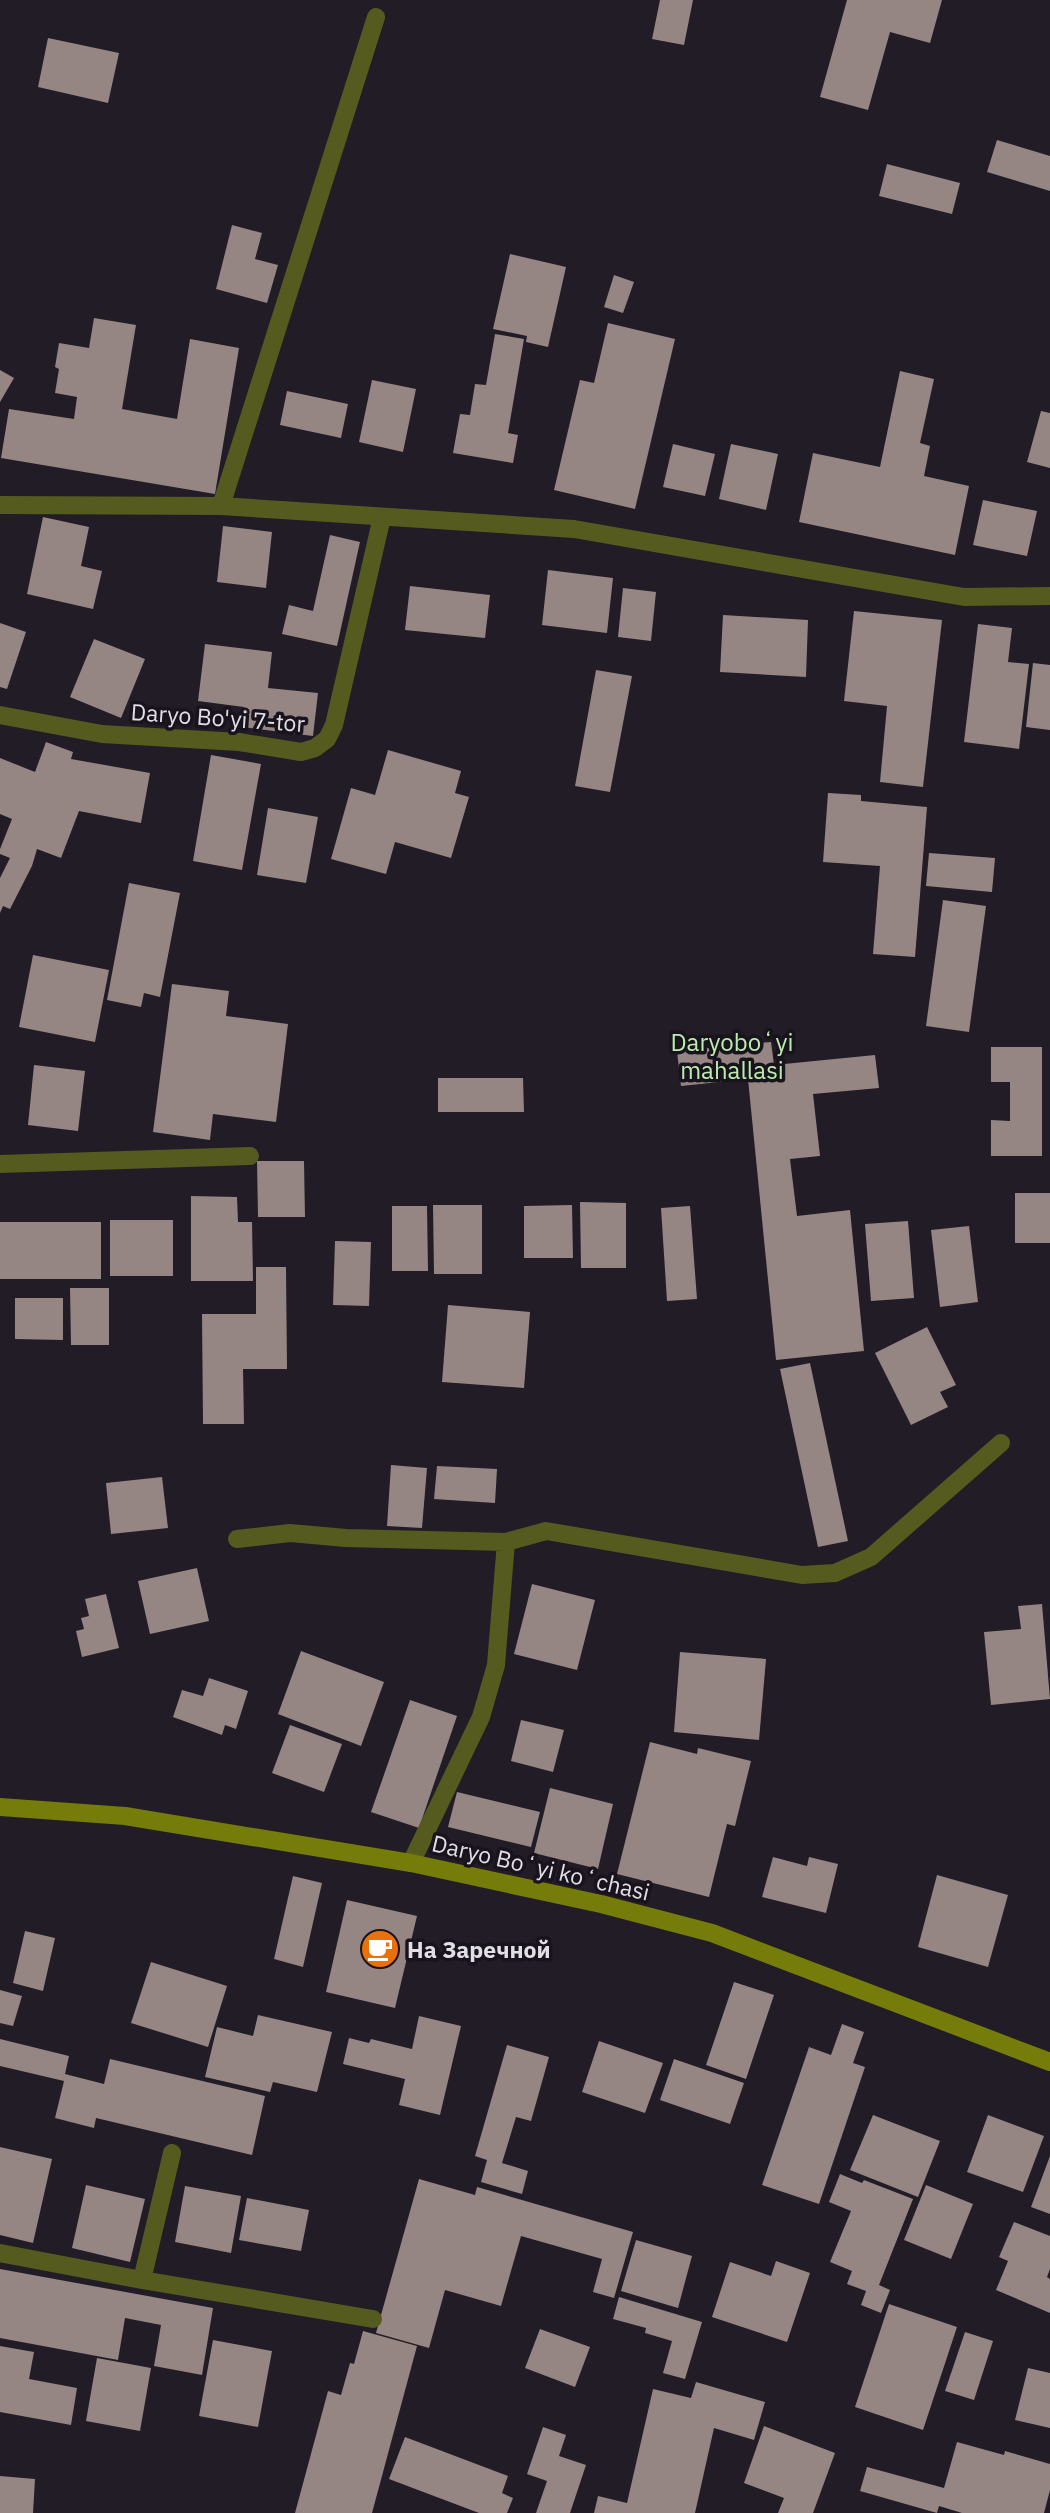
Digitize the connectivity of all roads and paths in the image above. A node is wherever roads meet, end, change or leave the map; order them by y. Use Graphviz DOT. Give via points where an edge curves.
graph roads {
  1 [pos="376,17"];
  2 [pos="0,505"];
  3 [pos="220,506"];
  4 [pos="382,517"];
  5 [pos="1050,596"];
  6 [pos="0,715"];
  7 [pos="250,1156"];
  8 [pos="0,1164"];
  9 [pos="1001,1443"];
  10 [pos="237,1539"];
  11 [pos="506,1542"];
  12 [pos="0,1807"];
  13 [pos="411,1863"];
  14 [pos="1050,2062"];
  15 [pos="172,2153"];
  16 [pos="0,2253"];
  17 [pos="142,2280"];
  18 [pos="373,2319"];
  1 -- 3 [label="street"];
  2 -- 3 [label="street"];
  3 -- 4 [label="street"];
  4 -- 5 [label="street" via="574,529 964,597"];
  4 -- 6 [label="street, Daryo Bo'yi 7-tor" via="334,725 327,739 315,748 301,752 239,742 102,734"];
  7 -- 8 [label="street"];
  9 -- 11 [label="street" via="871,1557 835,1573 802,1575 546,1531"];
  10 -- 11 [label="street" via="290,1534"];
  11 -- 13 [label="street" via="496,1665 481,1717"];
  12 -- 13 [label="street, Daryo Boʻyi koʻchasi" via="125,1816"];
  13 -- 14 [label="street, Daryo Boʻyi koʻchasi" via="712,1933"];
  15 -- 17 [label="street"];
  16 -- 17 [label="street"];
  17 -- 18 [label="street"];
}
